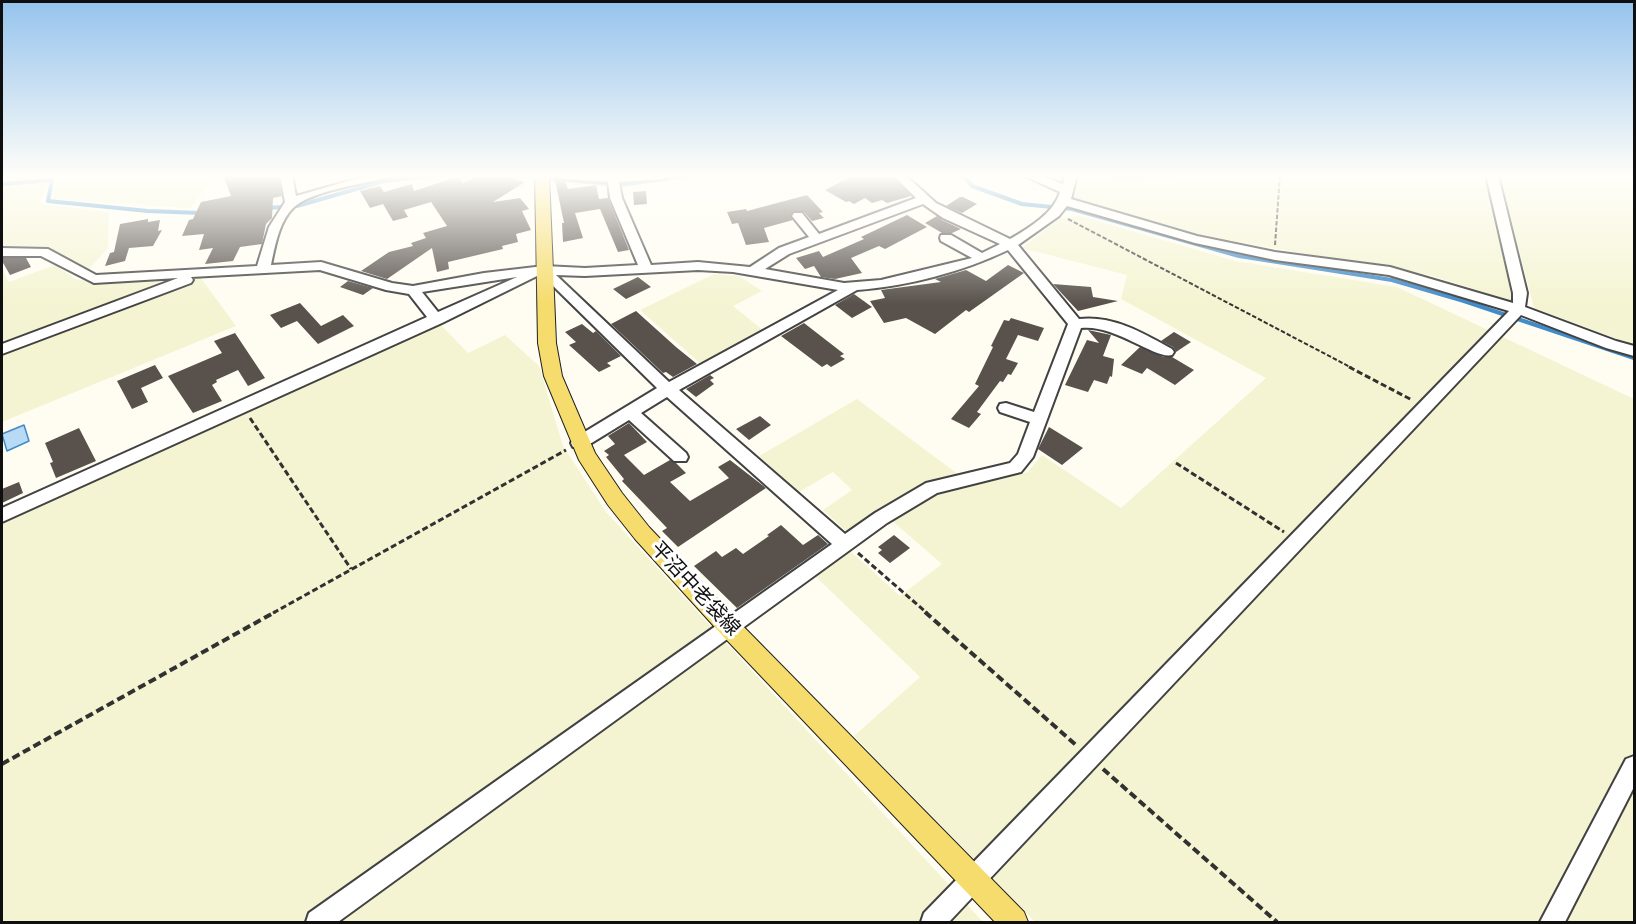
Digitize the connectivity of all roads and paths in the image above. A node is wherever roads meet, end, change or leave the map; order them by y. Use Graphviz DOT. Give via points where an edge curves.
graph roads {
  1 [pos="280,218"];
  2 [pos="543,218"];
  3 [pos="625,218"];
  4 [pos="800,218"];
  5 [pos="873,218"];
  6 [pos="954,218"];
  7 [pos="1045,218"];
  8 [pos="1092,218"];
  9 [pos="1122,218"];
  10 [pos="1277,218"];
  11 [pos="1502,218"];
  12 [pos="946,238"];
  13 [pos="817,239"];
  14 [pos="1010,244"];
  15 [pos="2,252"];
  16 [pos="1275,256"];
  17 [pos="982,258"];
  18 [pos="263,269"];
  19 [pos="646,269"];
  20 [pos="544,270"];
  21 [pos="753,271"];
  22 [pos="204,273"];
  23 [pos="854,286"];
  24 [pos="413,290"];
  25 [pos="1518,309"];
  26 [pos="437,320"];
  27 [pos="1075,324"];
  28 [pos="2,350"];
  29 [pos="1635,351"];
  30 [pos="1167,352"];
  31 [pos="668,389"];
  32 [pos="243,407"];
  33 [pos="1427,407"];
  34 [pos="1006,408"];
  35 [pos="630,412"];
  36 [pos="1039,419"];
  37 [pos="579,443"];
  38 [pos="680,457"];
  39 [pos="1176,463"];
  40 [pos="2,515"];
  41 [pos="1299,541"];
  42 [pos="845,543"];
  43 [pos="351,569"];
  44 [pos="729,627"];
  45 [pos="1090,758"];
  46 [pos="2,764"];
  47 [pos="1635,766"];
  48 [pos="974,880"];
  49 [pos="318,922"];
  50 [pos="933,922"];
  51 [pos="1014,922"];
  52 [pos="1277,922"];
  53 [pos="1552,922"];
  1 -- 18 [label="street"];
  2 -- 20 [label="main road, 平沼中老袋線"];
  3 -- 19 [label="street"];
  4 -- 13 [label="street"];
  5 -- 13 [label="street"];
  6 -- 14 [label="street"];
  7 -- 14 [label="street" via="1032,232"];
  8 -- 33 [label="path"];
  9 -- 16 [label="street"];
  10 -- 16 [label="path"];
  11 -- 25 [label="street" via="1520,293"];
  12 -- 17 [label="street"];
  13 -- 21 [label="street" via="784,251"];
  14 -- 17 [label="street"];
  14 -- 27 [label="street"];
  15 -- 22 [label="street" via="43,252 94,279"];
  16 -- 25 [label="street" via="1390,271"];
  17 -- 23 [label="street" via="881,284"];
  18 -- 22 [label="street"];
  18 -- 24 [label="street" via="321,266"];
  19 -- 20 [label="street"];
  19 -- 21 [label="street" via="698,266"];
  20 -- 24 [label="street"];
  20 -- 26 [label="street"];
  20 -- 31 [label="street"];
  20 -- 37 [label="main road, 平沼中老袋線" via="547,343 553,375"];
  21 -- 23 [label="street" via="817,284"];
  22 -- 28 [label="street"];
  23 -- 31 [label="street"];
  24 -- 26 [label="street"];
  25 -- 29 [label="street"];
  25 -- 33 [label="street"];
  26 -- 32 [label="street"];
  27 -- 30 [label="street" via="1105,322"];
  27 -- 36 [label="street"];
  31 -- 35 [label="street"];
  31 -- 42 [label="street"];
  32 -- 40 [label="street"];
  32 -- 43 [label="path"];
  33 -- 41 [label="street"];
  34 -- 36 [label="street"];
  35 -- 37 [label="street"];
  35 -- 38 [label="street"];
  36 -- 42 [label="street" via="1025,457 1015,468 932,488"];
  37 -- 43 [label="path"];
  37 -- 44 [label="main road, 平沼中老袋線" via="636,524"];
  39 -- 41 [label="path"];
  41 -- 45 [label="street"];
  42 -- 44 [label="street"];
  42 -- 45 [label="path"];
  43 -- 46 [label="path"];
  44 -- 48 [label="main road, 平沼中老袋線"];
  44 -- 49 [label="street"];
  45 -- 48 [label="street"];
  45 -- 52 [label="path"];
  47 -- 53 [label="street"];
  48 -- 50 [label="street"];
  48 -- 51 [label="main road, 平沼中老袋線"];
}
